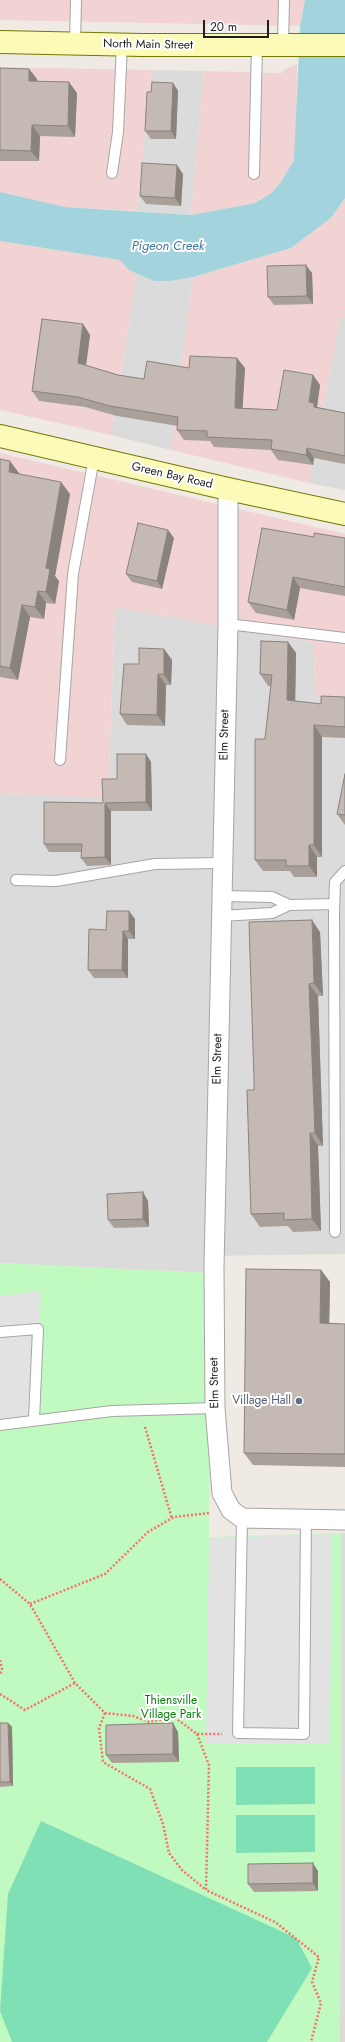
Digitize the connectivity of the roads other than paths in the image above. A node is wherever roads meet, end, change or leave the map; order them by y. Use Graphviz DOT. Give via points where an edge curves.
graph roads {
  1 [pos="76,0"];
  2 [pos="284,0"];
  3 [pos="0,42"];
  4 [pos="75,44"];
  5 [pos="122,45"];
  6 [pos="257,45"];
  7 [pos="283,45"];
  8 [pos="345,46"];
  9 [pos="112,173"];
  10 [pos="254,174"];
  11 [pos="0,436"];
  12 [pos="94,458"];
  13 [pos="228,489"];
  14 [pos="345,514"];
  15 [pos="228,624"];
  16 [pos="345,638"];
  17 [pos="60,760"];
  18 [pos="222,864"];
  19 [pos="345,870"];
  20 [pos="16,880"];
  21 [pos="221,896"];
  22 [pos="334,904"];
  23 [pos="289,905"];
  24 [pos="221,916"];
  25 [pos="335,1232"];
  26 [pos="0,1332"];
  27 [pos="215,1408"];
  28 [pos="34,1420"];
  29 [pos="0,1425"];
  30 [pos="237,1514"];
  31 [pos="306,1518"];
  32 [pos="345,1520"];
  1 -- 4 [label="lane"];
  2 -- 7 [label="lane"];
  3 -- 4 [label="main road, North Main Street"];
  4 -- 5 [label="main road, North Main Street"];
  5 -- 6 [label="main road, North Main Street"];
  5 -- 9 [label="lane" via="118,132"];
  6 -- 7 [label="main road, North Main Street"];
  6 -- 10 [label="lane"];
  7 -- 8 [label="main road, North Main Street"];
  11 -- 12 [label="main road, Green Bay Road"];
  12 -- 13 [label="main road, Green Bay Road"];
  12 -- 17 [label="lane" via="73,574"];
  13 -- 14 [label="main road, Green Bay Road"];
  13 -- 15 [label="street, Elm Street"];
  15 -- 16 [label="lane"];
  15 -- 18 [label="street, Elm Street"];
  18 -- 20 [label="lane" via="155,864 56,882"];
  18 -- 21 [label="street, Elm Street"];
  19 -- 22 [label="lane" via="335,882"];
  21 -- 23 [label="lane" via="272,897"];
  21 -- 24 [label="street, Elm Street"];
  22 -- 23 [label="lane"];
  22 -- 25 [label="lane"];
  23 -- 24 [label="lane" via="272,913"];
  24 -- 27 [label="street, Elm Street" via="214,1267"];
  26 -- 28 [label="lane" via="38,1329"];
  27 -- 28 [label="lane" via="112,1411"];
  27 -- 30 [label="street, Elm Street" via="222,1492"];
  28 -- 29 [label="lane"];
  30 -- 31 [label="street"];
  30 -- 31 [label="lane" via="238,1733 304,1734"];
  31 -- 32 [label="street"];
}
